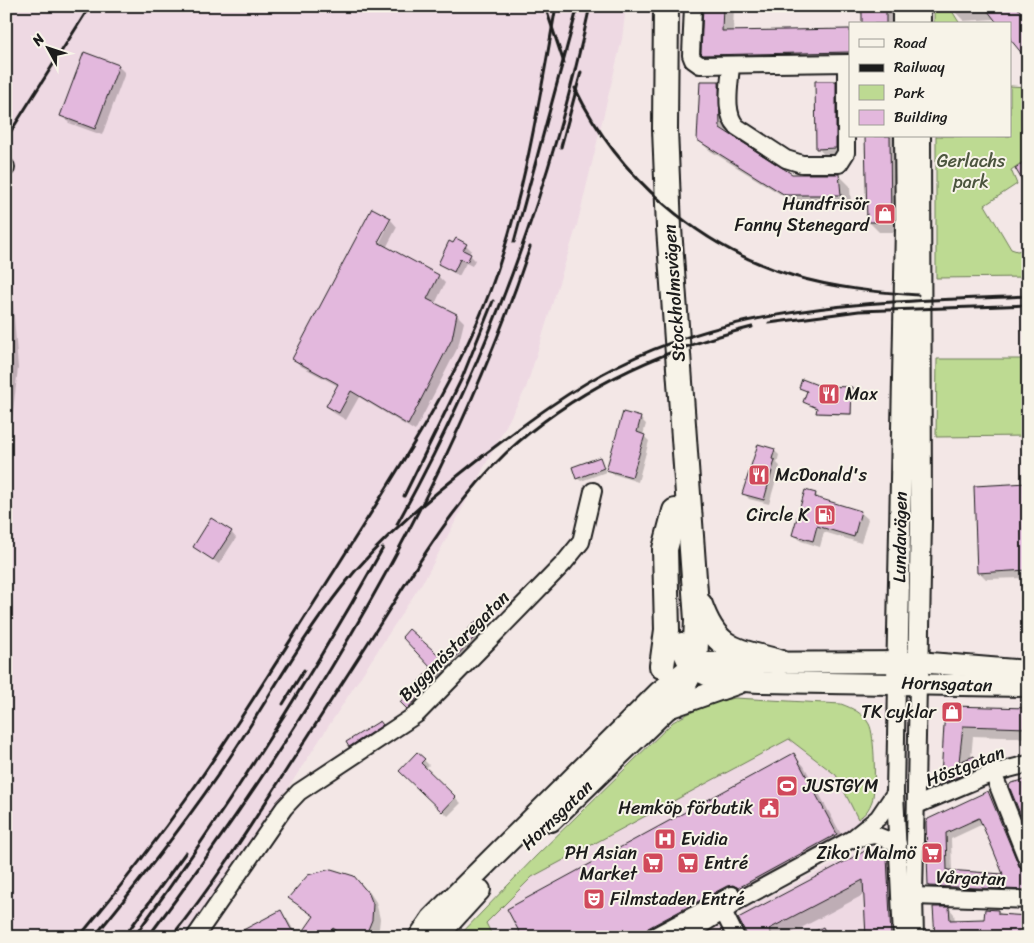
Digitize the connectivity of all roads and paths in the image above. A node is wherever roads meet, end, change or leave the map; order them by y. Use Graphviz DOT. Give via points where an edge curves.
graph roads {
  1 [pos="651,6"];
  2 [pos="666,6"];
  3 [pos="694,6"];
  4 [pos="902,6"];
  5 [pos="920,6"];
  6 [pos="903,22"];
  7 [pos="920,22"];
  8 [pos="848,63"];
  9 [pos="731,65"];
  10 [pos="905,138"];
  11 [pos="920,138"];
  12 [pos="593,491"];
  13 [pos="675,511"];
  14 [pos="694,579"];
  15 [pos="682,644"];
  16 [pos="779,662"];
  17 [pos="898,662"];
  18 [pos="918,662"];
  19 [pos="662,666"];
  20 [pos="693,666"];
  21 [pos="1028,671"];
  22 [pos="745,681"];
  23 [pos="898,682"];
  24 [pos="918,683"];
  25 [pos="1028,686"];
  26 [pos="674,701"];
  27 [pos="633,719"];
  28 [pos="1028,764"];
  29 [pos="993,773"];
  30 [pos="896,794"];
  31 [pos="917,805"];
  32 [pos="852,839"];
  33 [pos="898,844"];
  34 [pos="490,862"];
  35 [pos="1028,862"];
  36 [pos="732,895"];
  37 [pos="914,896"];
  38 [pos="1028,900"];
  39 [pos="724,913"];
  40 [pos="194,937"];
  41 [pos="407,937"];
  42 [pos="419,937"];
  43 [pos="437,937"];
  44 [pos="654,937"];
  45 [pos="689,937"];
  46 [pos="736,937"];
  47 [pos="902,937"];
  48 [pos="915,937"];
  1 -- 13 [label="highway, Stockholmsvägen" via="650,163 659,325"];
  2 -- 14 [label="highway, Stockholmsvägen" via="665,129 669,228"];
  3 -- 9 [label="street" via="692,60 700,66"];
  4 -- 6 [label="main road"];
  5 -- 7 [label="main road"];
  8 -- 9 [label="street"];
  8 -- 9 [label="street" via="846,152 839,164 802,164 786,159 736,127 729,113"];
  10 -- 17 [label="main road, Lundavägen"];
  11 -- 18 [label="main road, Lundavägen"];
  12 -- 40 [label="street, Byggmästaregatan" via="581,542 564,563 417,714 299,792 284,808"];
  13 -- 15 [label="highway, Stockholmsvägen"];
  13 -- 19 [label="highway, Stockholmsvägen" via="665,551 667,630"];
  14 -- 16 [label="highway" via="705,620 723,644"];
  14 -- 20 [label="highway" via="697,628"];
  15 -- 20 [label="main road" via="686,660"];
  16 -- 17 [label="main road, Hornsgatan"];
  16 -- 20 [label="main road, Hornsgatan"];
  17 -- 18 [label="main road, Hornsgatan"];
  17 -- 23 [label="main road, Lundavägen"];
  18 -- 21 [label="main road, Hornsgatan"];
  18 -- 24 [label="main road, Lundavägen"];
  19 -- 27 [label="main road, Hornsgatan"];
  20 -- 22 [label="main road, Hornsgatan" via="709,677"];
  20 -- 26 [label="highway"];
  20 -- 27 [label="main road, Hornsgatan" via="659,692"];
  22 -- 23 [label="main road, Hornsgatan"];
  22 -- 26 [label="main road"];
  23 -- 24 [label="main road, Hornsgatan"];
  23 -- 30 [label="street, Lundavägen"];
  24 -- 25 [label="main road, Hornsgatan"];
  24 -- 31 [label="street, Lundavägen"];
  26 -- 43 [label="main road, Hornsgatan" via="465,905"];
  27 -- 34 [label="main road, Hornsgatan"];
  28 -- 29 [label="street, Höstgatan"];
  29 -- 31 [label="street, Höstgatan"];
  29 -- 35 [label="street"];
  30 -- 32 [label="street" via="878,818"];
  30 -- 33 [label="street, Lundavägen"];
  31 -- 37 [label="street, Lundavägen"];
  32 -- 33 [label="street" via="875,835"];
  32 -- 39 [label="street" via="736,902"];
  33 -- 47 [label="street, Lundavägen"];
  34 -- 41 [label="main road" via="440,900"];
  34 -- 42 [label="main road, Hornsgatan" via="432,918"];
  36 -- 44 [label="street"];
  37 -- 38 [label="street, Vårgatan"];
  37 -- 48 [label="street, Lundavägen"];
  39 -- 45 [label="street" via="698,925"];
  39 -- 46 [label="street"];
}
